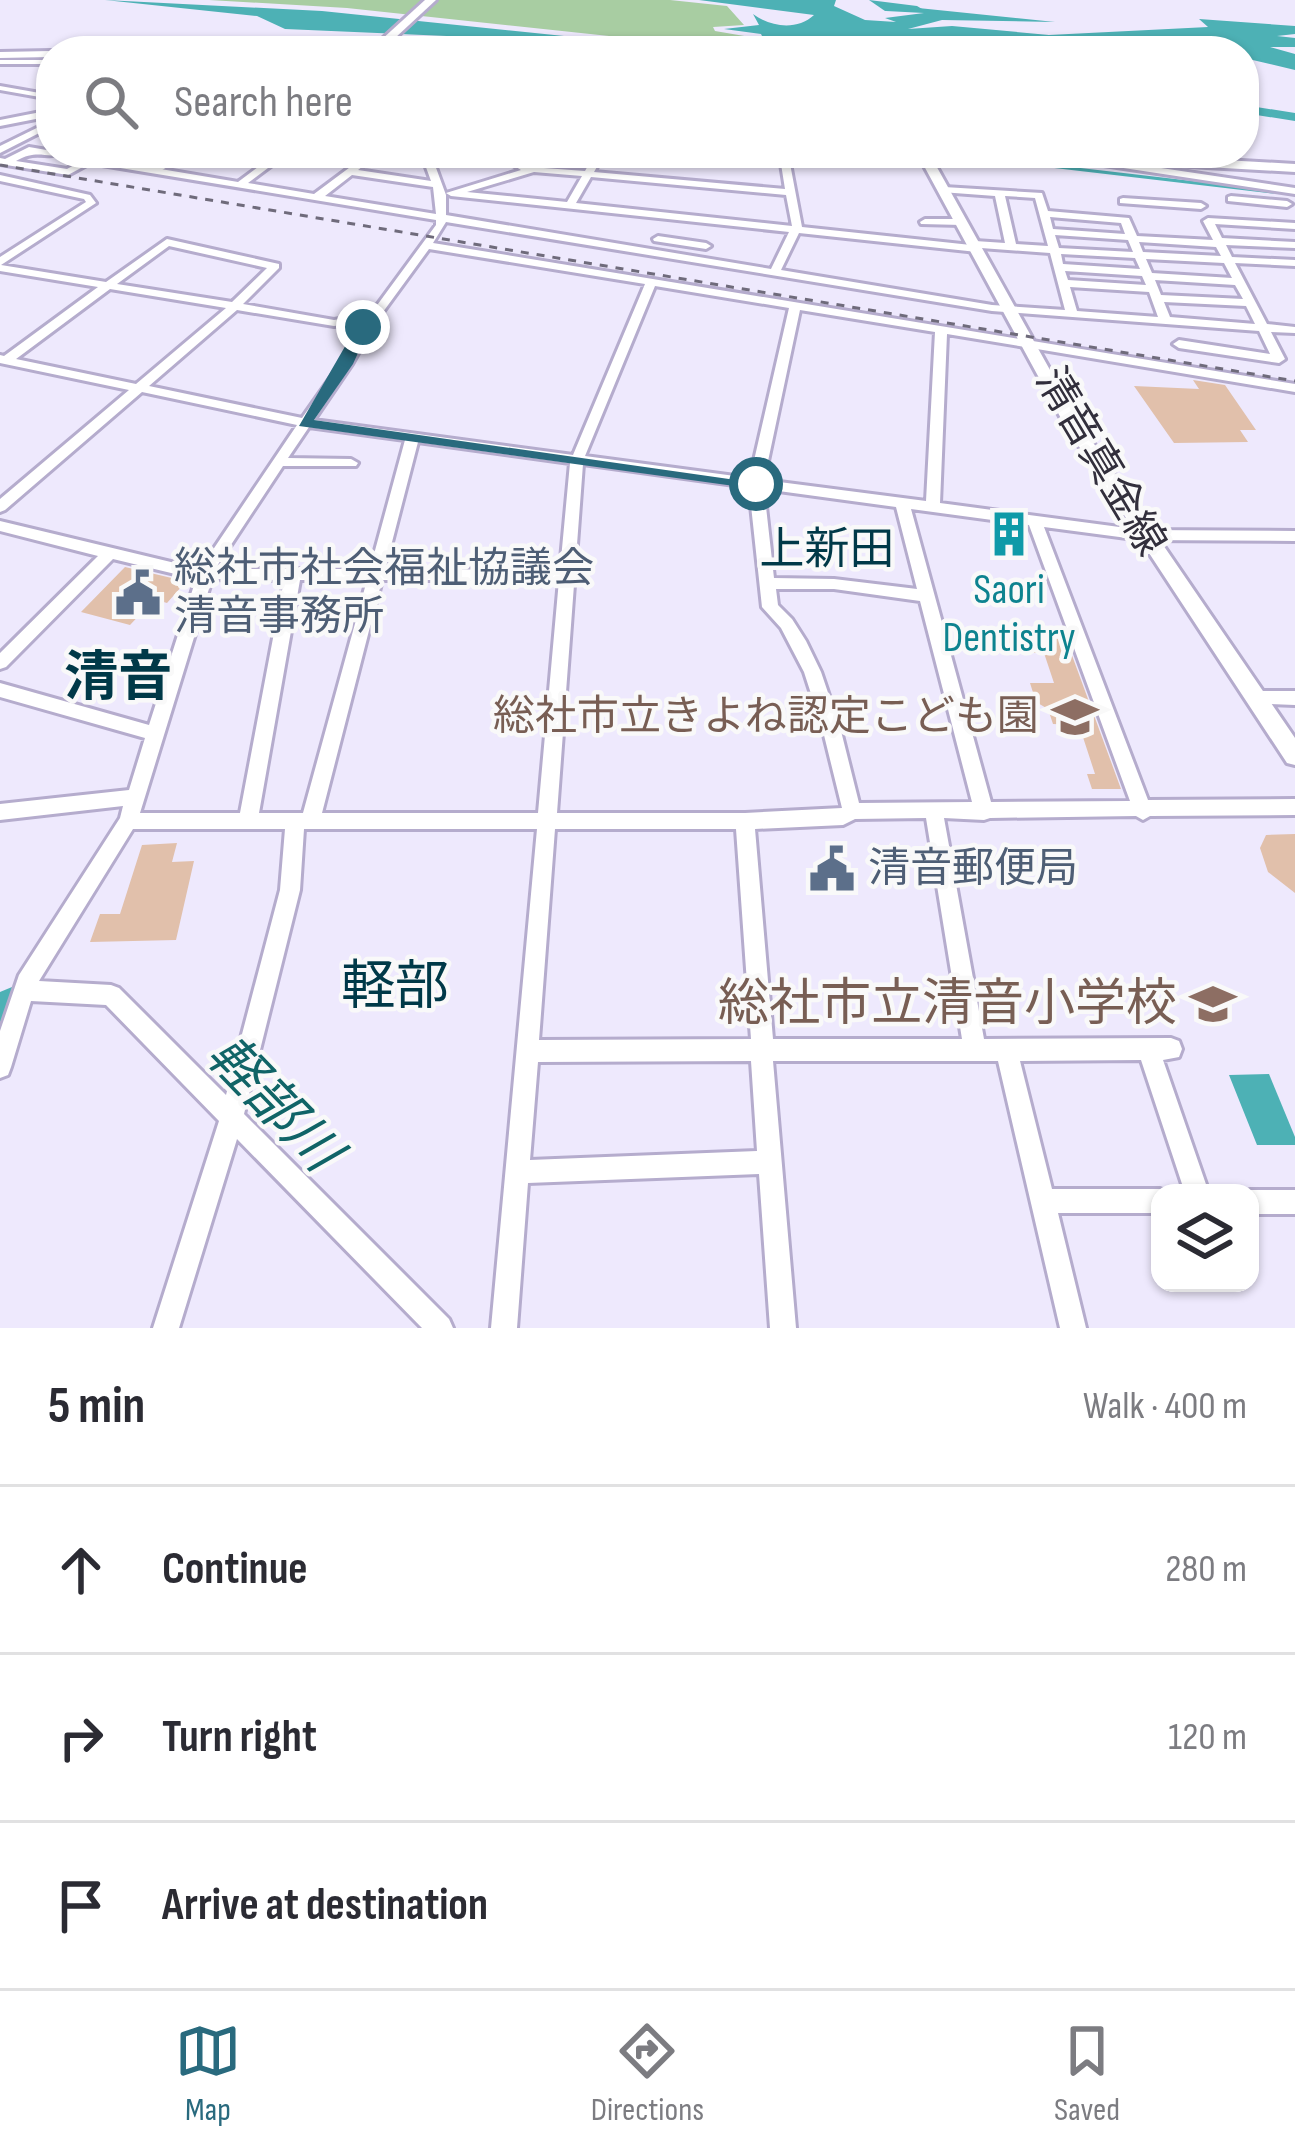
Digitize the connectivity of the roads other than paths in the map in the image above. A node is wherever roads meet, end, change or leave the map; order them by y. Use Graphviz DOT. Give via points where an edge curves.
graph roads {
  1 [pos="431,0"];
  2 [pos="391,36"];
  3 [pos="36,59"];
  4 [pos="1,61"];
  5 [pos="0,88"];
  6 [pos="36,94"];
  7 [pos="36,117"];
  8 [pos="26,120"];
  9 [pos="0,122"];
  10 [pos="36,122"];
  11 [pos="36,132"];
  12 [pos="0,150"];
  13 [pos="36,151"];
  14 [pos="3,161"];
  15 [pos="1259,166"];
  16 [pos="36,167"];
  17 [pos="44,168"];
  18 [pos="75,168"];
  19 [pos="139,168"];
  20 [pos="156,168"];
  21 [pos="262,168"];
  22 [pos="354,168"];
  23 [pos="433,168"];
  24 [pos="526,168"];
  25 [pos="592,168"];
  26 [pos="676,168"];
  27 [pos="723,168"];
  28 [pos="785,168"];
  29 [pos="932,168"];
  30 [pos="1123,168"];
  31 [pos="1295,168"];
  32 [pos="152,170"];
  33 [pos="529,170"];
  34 [pos="543,170"];
  35 [pos="349,172"];
  36 [pos="589,174"];
  37 [pos="2,180"];
  38 [pos="724,180"];
  39 [pos="670,182"];
  40 [pos="242,183"];
  41 [pos="534,184"];
  42 [pos="1191,186"];
  43 [pos="1280,189"];
  44 [pos="944,190"];
  45 [pos="443,191"];
  46 [pos="1295,191"];
  47 [pos="790,192"];
  48 [pos="999,193"];
  49 [pos="318,196"];
  50 [pos="713,198"];
  51 [pos="1231,199"];
  52 [pos="1162,204"];
  53 [pos="570,205"];
  54 [pos="1290,205"];
  55 [pos="1201,206"];
  56 [pos="760,208"];
  57 [pos="401,209"];
  58 [pos="1123,210"];
  59 [pos="657,212"];
  60 [pos="676,214"];
  61 [pos="1045,214"];
  62 [pos="441,216"];
  63 [pos="1168,217"];
  64 [pos="1208,221"];
  65 [pos="749,222"];
  66 [pos="926,222"];
  67 [pos="962,222"];
  68 [pos="1295,223"];
  69 [pos="424,225"];
  70 [pos="797,227"];
  71 [pos="1050,232"];
  72 [pos="1133,238"];
  73 [pos="658,239"];
  74 [pos="898,240"];
  75 [pos="732,241"];
  76 [pos="1220,243"];
  77 [pos="424,245"];
  78 [pos="1295,245"];
  79 [pos="706,246"];
  80 [pos="976,246"];
  81 [pos="1011,247"];
  82 [pos="1055,250"];
  83 [pos="649,251"];
  84 [pos="893,255"];
  85 [pos="1140,256"];
  86 [pos="1230,261"];
  87 [pos="1295,263"];
  88 [pos="0,265"];
  89 [pos="1059,267"];
  90 [pos="775,272"];
  91 [pos="922,275"];
  92 [pos="652,281"];
  93 [pos="1241,282"];
  94 [pos="1064,284"];
  95 [pos="1151,284"];
  96 [pos="109,285"];
  97 [pos="915,296"];
  98 [pos="1252,303"];
  99 [pos="235,306"];
  100 [pos="796,306"];
  101 [pos="1011,310"];
  102 [pos="1072,315"];
  103 [pos="362,319"];
  104 [pos="1166,321"];
  105 [pos="1192,322"];
  106 [pos="1266,328"];
  107 [pos="940,330"];
  108 [pos="1295,330"];
  109 [pos="1029,344"];
  110 [pos="1179,344"];
  111 [pos="1201,347"];
  112 [pos="2,360"];
  113 [pos="138,388"];
  114 [pos="1295,388"];
  115 [pos="304,423"];
  116 [pos="413,437"];
  117 [pos="577,460"];
  118 [pos="277,462"];
  119 [pos="351,463"];
  120 [pos="756,484"];
  121 [pos="902,503"];
  122 [pos="0,507"];
  123 [pos="933,508"];
  124 [pos="1035,521"];
  125 [pos="0,526"];
  126 [pos="1142,535"];
  127 [pos="1295,536"];
  128 [pos="110,553"];
  129 [pos="204,573"];
  130 [pos="293,574"];
  131 [pos="377,574"];
  132 [pos="567,574"];
  133 [pos="767,583"];
  134 [pos="927,596"];
  135 [pos="0,662"];
  136 [pos="0,690"];
  137 [pos="1255,698"];
  138 [pos="1295,698"];
  139 [pos="157,734"];
  140 [pos="1295,756"];
  141 [pos="137,797"];
  142 [pos="1295,807"];
  143 [pos="852,811"];
  144 [pos="0,812"];
  145 [pos="934,812"];
  146 [pos="984,812"];
  147 [pos="1142,812"];
  148 [pos="128,821"];
  149 [pos="302,821"];
  150 [pos="745,821"];
  151 [pos="248,822"];
  152 [pos="546,822"];
  153 [pos="22,991"];
  154 [pos="1006,1049"];
  155 [pos="975,1050"];
  156 [pos="526,1051"];
  157 [pos="762,1051"];
  158 [pos="0,1067"];
  159 [pos="230,1124"];
  160 [pos="770,1162"];
  161 [pos="516,1172"];
  162 [pos="1195,1184"];
  163 [pos="1042,1201"];
  164 [pos="1151,1201"];
  165 [pos="1259,1202"];
  166 [pos="1295,1202"];
  167 [pos="166,1328"];
  168 [pos="440,1328"];
  169 [pos="504,1328"];
  170 [pos="783,1328"];
  171 [pos="1072,1328"];
  1 -- 2 [label="highway"];
  3 -- 4 [label="main road"];
  5 -- 6 [label="street"];
  7 -- 8 [label="street"];
  8 -- 9 [label="street"];
  8 -- 10 [label="street"];
  11 -- 12 [label="street"];
  13 -- 14 [label="street"];
  14 -- 16 [label="street"];
  15 -- 31 [label="highway"];
  17 -- 18 [label="street"];
  19 -- 32 [label="street"];
  20 -- 32 [label="main road"];
  21 -- 40 [label="street"];
  22 -- 35 [label="street"];
  23 -- 45 [label="street"];
  24 -- 33 [label="street"];
  25 -- 36 [label="street"];
  26 -- 39 [label="street"];
  27 -- 38 [label="street"];
  28 -- 47 [label="street"];
  29 -- 44 [label="main road, 清音真金線"];
  30 -- 43 [label="street"];
  32 -- 40 [label="street"];
  33 -- 34 [label="street"];
  33 -- 45 [label="street"];
  34 -- 36 [label="street"];
  34 -- 41 [label="street"];
  35 -- 45 [label="street"];
  35 -- 49 [label="street"];
  36 -- 39 [label="street"];
  36 -- 53 [label="street"];
  37 -- 88 [label="street" via="91,203"];
  38 -- 39 [label="street"];
  38 -- 47 [label="street"];
  38 -- 50 [label="street"];
  39 -- 59 [label="street"];
  40 -- 49 [label="street"];
  42 -- 55 [label="street"];
  43 -- 46 [label="street"];
  43 -- 54 [label="street"];
  44 -- 48 [label="street"];
  44 -- 67 [label="main road, 清音真金線"];
  45 -- 53 [label="street"];
  45 -- 62 [label="street"];
  47 -- 70 [label="street"];
  48 -- 61 [label="street" via="1040,195"];
  48 -- 81 [label="street"];
  49 -- 57 [label="street"];
  51 -- 54 [label="street"];
  52 -- 55 [label="street"];
  52 -- 58 [label="street"];
  52 -- 63 [label="street"];
  53 -- 59 [label="street"];
  54 -- 68 [label="street"];
  55 -- 64 [label="street"];
  56 -- 65 [label="street"];
  57 -- 62 [label="street"];
  57 -- 69 [label="street" via="390,219"];
  58 -- 61 [label="street"];
  58 -- 72 [label="street"];
  59 -- 60 [label="street"];
  60 -- 65 [label="street"];
  60 -- 73 [label="street"];
  61 -- 71 [label="street"];
  62 -- 77 [label="street"];
  62 -- 83 [label="street"];
  64 -- 68 [label="street"];
  64 -- 76 [label="street"];
  65 -- 70 [label="street"];
  65 -- 75 [label="street"];
  66 -- 67 [label="street"];
  67 -- 80 [label="main road, 清音真金線"];
  70 -- 74 [label="street"];
  70 -- 90 [label="street"];
  71 -- 72 [label="street"];
  71 -- 82 [label="street"];
  72 -- 76 [label="street"];
  72 -- 85 [label="street"];
  73 -- 79 [label="street"];
  73 -- 83 [label="street"];
  74 -- 80 [label="street"];
  74 -- 84 [label="street"];
  76 -- 78 [label="street"];
  76 -- 86 [label="street"];
  77 -- 92 [label="street"];
  77 -- 103 [label="street" via="379,310"];
  80 -- 81 [label="street"];
  80 -- 101 [label="main road, 清音真金線"];
  81 -- 82 [label="street"];
  82 -- 85 [label="street"];
  82 -- 89 [label="street"];
  83 -- 90 [label="street"];
  85 -- 86 [label="street"];
  85 -- 95 [label="street"];
  86 -- 87 [label="street"];
  86 -- 93 [label="street"];
  88 -- 96 [label="street"];
  89 -- 94 [label="street"];
  89 -- 95 [label="street"];
  90 -- 97 [label="street"];
  91 -- 97 [label="street"];
  92 -- 100 [label="street"];
  92 -- 117 [label="street"];
  93 -- 95 [label="street"];
  93 -- 98 [label="street"];
  94 -- 95 [label="street"];
  94 -- 102 [label="street"];
  95 -- 98 [label="street"];
  95 -- 104 [label="street"];
  96 -- 99 [label="street"];
  96 -- 99 [label="street" via="167,242 275,266"];
  96 -- 112 [label="street"];
  97 -- 101 [label="street"];
  98 -- 106 [label="street"];
  99 -- 103 [label="street" via="334,323"];
  99 -- 113 [label="street"];
  100 -- 107 [label="street"];
  100 -- 120 [label="street"];
  101 -- 102 [label="street"];
  101 -- 109 [label="main road, 清音真金線"];
  102 -- 104 [label="street"];
  103 -- 115 [label="street" via="363,335"];
  104 -- 105 [label="street"];
  105 -- 106 [label="street"];
  105 -- 111 [label="street"];
  106 -- 108 [label="street"];
  106 -- 111 [label="street" via="1279,359"];
  107 -- 109 [label="street"];
  107 -- 123 [label="street"];
  109 -- 114 [label="street"];
  109 -- 126 [label="main road, 清音真金線"];
  110 -- 111 [label="street"];
  112 -- 113 [label="street"];
  113 -- 115 [label="street"];
  113 -- 122 [label="street"];
  115 -- 116 [label="street"];
  115 -- 118 [label="street"];
  116 -- 117 [label="street"];
  116 -- 131 [label="street"];
  117 -- 120 [label="street"];
  117 -- 132 [label="street"];
  118 -- 119 [label="street"];
  118 -- 129 [label="street"];
  120 -- 121 [label="street"];
  120 -- 133 [label="street"];
  121 -- 123 [label="street"];
  121 -- 134 [label="street"];
  123 -- 124 [label="street"];
  124 -- 126 [label="street"];
  124 -- 147 [label="street"];
  125 -- 128 [label="street"];
  126 -- 127 [label="street"];
  126 -- 137 [label="main road, 清音真金線"];
  128 -- 129 [label="street"];
  128 -- 135 [label="street"];
  129 -- 130 [label="street"];
  129 -- 139 [label="street"];
  130 -- 131 [label="street"];
  130 -- 151 [label="street"];
  131 -- 132 [label="street"];
  131 -- 149 [label="street"];
  132 -- 152 [label="street"];
  133 -- 134 [label="street"];
  133 -- 143 [label="street" via="770,608 793,628 824,701"];
  134 -- 146 [label="street"];
  136 -- 139 [label="street"];
  137 -- 138 [label="street"];
  137 -- 140 [label="main road, 清音真金線"];
  139 -- 141 [label="street"];
  141 -- 144 [label="street"];
  141 -- 148 [label="street"];
  142 -- 147 [label="street"];
  143 -- 145 [label="street"];
  143 -- 150 [label="street"];
  145 -- 146 [label="street"];
  145 -- 155 [label="street"];
  146 -- 147 [label="street"];
  148 -- 151 [label="street"];
  148 -- 153 [label="street"];
  149 -- 151 [label="street"];
  149 -- 152 [label="street"];
  149 -- 159 [label="street"];
  150 -- 152 [label="street"];
  150 -- 157 [label="street"];
  152 -- 156 [label="street"];
  153 -- 158 [label="street"];
  153 -- 159 [label="street" via="111,995"];
  154 -- 155 [label="street"];
  154 -- 162 [label="street" via="1159,1049"];
  154 -- 163 [label="street"];
  155 -- 157 [label="street"];
  156 -- 157 [label="street"];
  156 -- 161 [label="street"];
  157 -- 160 [label="street"];
  159 -- 167 [label="street"];
  159 -- 168 [label="street"];
  160 -- 161 [label="street"];
  160 -- 170 [label="street"];
  161 -- 169 [label="street"];
  163 -- 164 [label="street"];
  163 -- 171 [label="street"];
  165 -- 166 [label="street"];
}
